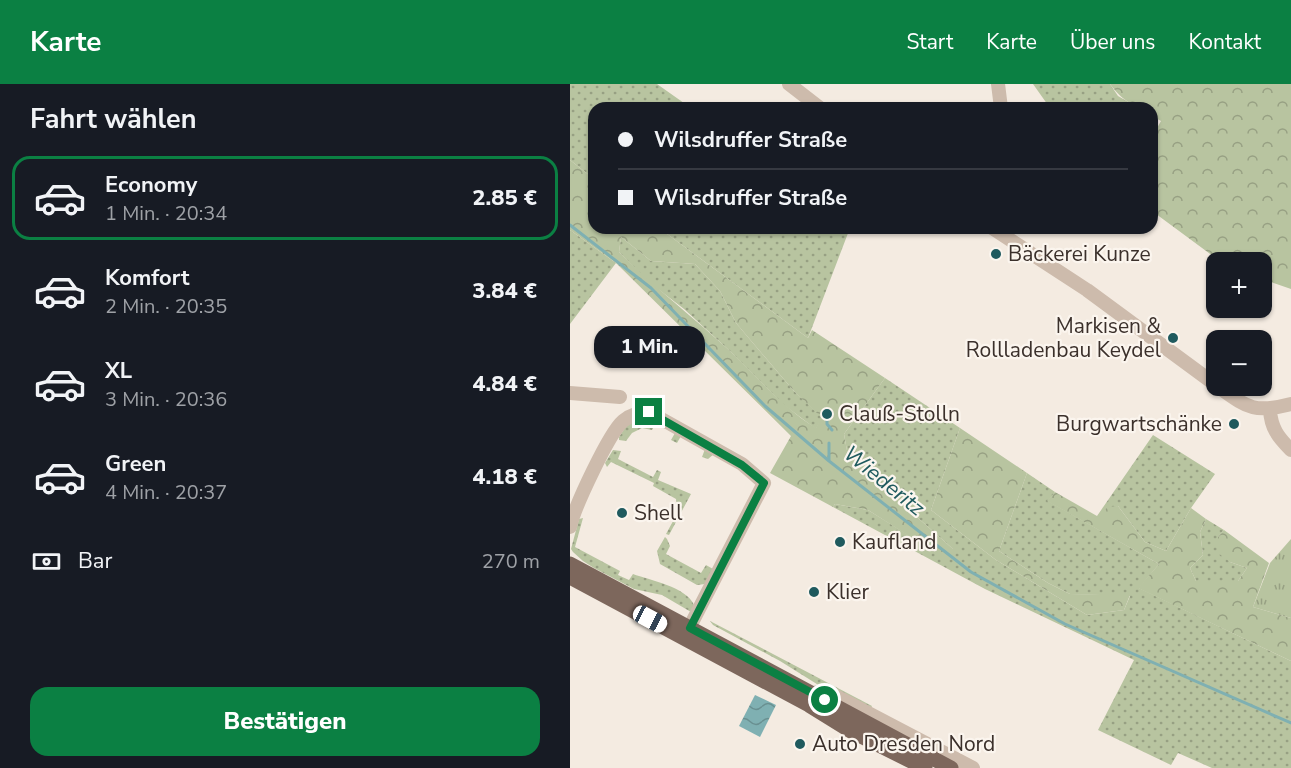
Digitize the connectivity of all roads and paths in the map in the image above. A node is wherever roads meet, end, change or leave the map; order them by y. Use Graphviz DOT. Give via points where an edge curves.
graph roads {
  1 [pos="998,84"];
  2 [pos="793,85"];
  3 [pos="813,102"];
  4 [pos="1000,102"];
  5 [pos="1001,234"];
  6 [pos="1206,377"];
  7 [pos="570,393"];
  8 [pos="1233,396"];
  9 [pos="620,397"];
  10 [pos="1291,404"];
  11 [pos="1270,410"];
  12 [pos="1291,450"];
  13 [pos="570,527"];
  14 [pos="570,564"];
  15 [pos="570,577"];
  16 [pos="687,633"];
  17 [pos="811,700"];
  18 [pos="925,768"];
  19 [pos="951,768"];
  20 [pos="973,768"];
  1 -- 4 [label="street"];
  2 -- 3 [label="street"];
  5 -- 6 [label="street"];
  7 -- 9 [label="street"];
  8 -- 11 [label="street" via="1251,408"];
  10 -- 11 [label="street"];
  11 -- 12 [label="street" via="1272,427"];
  13 -- 16 [label="street" via="576,506 607,447 621,423 635,413 649,412 742,465 764,483"];
  14 -- 16 [label="main road"];
  15 -- 16 [label="main road"];
  16 -- 17 [label="main road"];
  17 -- 18 [label="main road" via="851,731"];
  17 -- 19 [label="main road"];
  17 -- 20 [label="street" via="821,691 828,692"];
}
